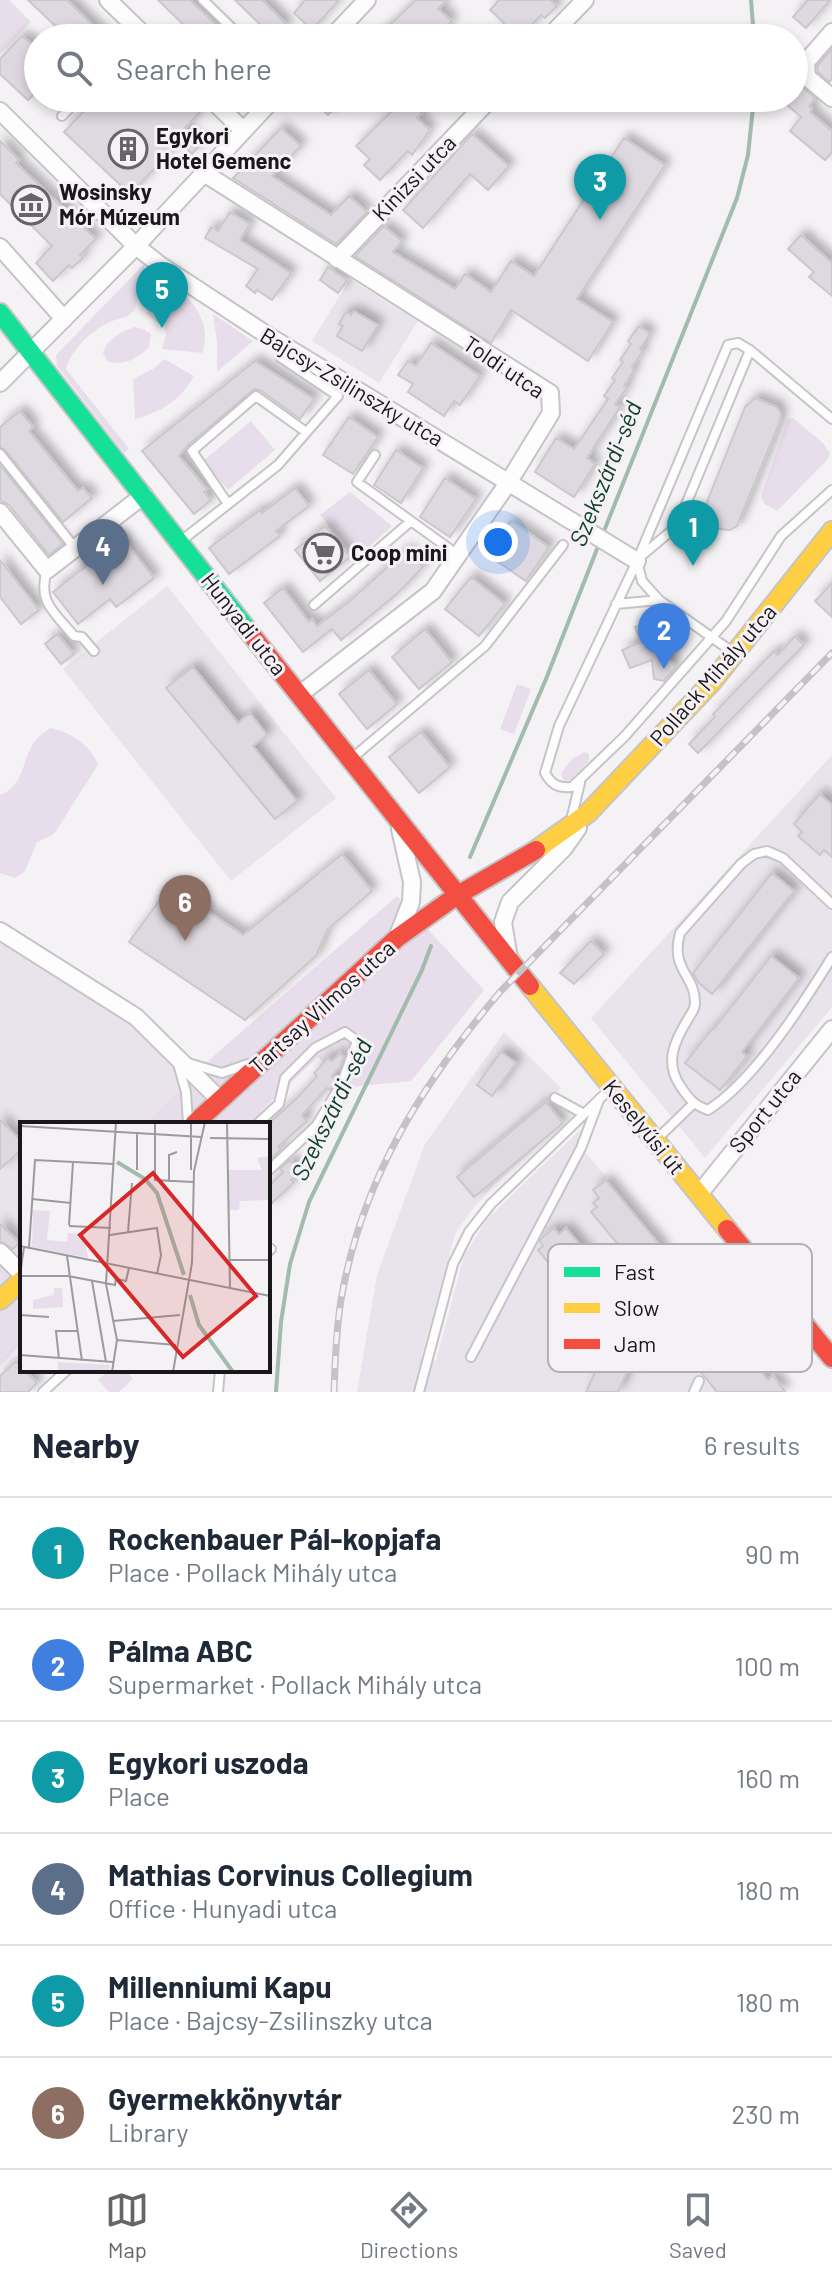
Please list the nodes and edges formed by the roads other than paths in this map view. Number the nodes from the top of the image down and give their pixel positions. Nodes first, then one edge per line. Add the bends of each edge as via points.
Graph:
1 (108, 0) edge
2 (203, 0) edge
3 (367, 0) edge
4 (585, 0) edge
5 (130, 24) edge
6 (228, 24) edge
7 (344, 24) edge
8 (562, 24) edge
9 (832, 32) edge
10 (808, 60) edge
11 (808, 78) edge
12 (832, 98) edge
13 (0, 111) edge
14 (66, 112) edge
15 (224, 112) edge
16 (260, 112) edge
17 (478, 112) edge
18 (62, 116) dead end
19 (243, 130) junction
20 (204, 173) junction
21 (136, 246) junction
22 (0, 247) edge
23 (337, 259) junction
24 (0, 313) edge
25 (64, 319) junction
26 (750, 350) junction
27 (32, 351) junction
28 (280, 357) dead end
29 (0, 383) edge
30 (832, 419) edge
31 (306, 432) junction
32 (0, 454) edge
33 (375, 455) dead end
34 (508, 483) junction
35 (832, 490) edge
36 (144, 495) junction
37 (228, 504) junction
38 (0, 512) edge
39 (411, 521) junction
40 (832, 531) edge
41 (180, 541) junction
42 (563, 545) dead end
43 (75, 548) junction
44 (458, 555) junction
45 (637, 561) junction
46 (47, 570) junction
47 (659, 600) junction
48 (616, 604) junction
49 (314, 605) dead end
50 (712, 637) junction
51 (94, 651) dead end
52 (735, 654) junction
53 (299, 695) junction
54 (349, 760) junction
55 (580, 782) junction
56 (588, 813) junction
57 (397, 820) junction
58 (569, 829) junction
59 (456, 896) junction
60 (832, 904) edge
61 (0, 931) edge
62 (397, 938) junction
63 (832, 957) edge
64 (509, 961) junction
65 (832, 1029) edge
66 (177, 1059) junction
67 (264, 1059) junction
68 (606, 1093) junction
69 (555, 1098) dead end
70 (220, 1100) junction
71 (693, 1104) junction
72 (584, 1114) junction
73 (191, 1122) edge
74 (193, 1122) edge
75 (259, 1122) edge
76 (655, 1141) junction
77 (270, 1169) edge
78 (699, 1194) junction
79 (739, 1244) edge
80 (0, 1252) edge
81 (20, 1272) edge
82 (20, 1282) edge
83 (0, 1300) edge
84 (812, 1333) edge
85 (471, 1357) dead end
86 (832, 1358) edge
87 (65, 1372) edge
88 (220, 1372) edge
89 (699, 1381) dead end
90 (43, 1392) edge
91 (218, 1392) edge
92 (419, 1392) edge
93 (694, 1392) edge

1 - 5 street
2 - 6 lane
3 - 7 street
4 - 8 street
9 - 10 street
11 - 12 street
13 - 21 street, Bajcsy-Zsilinszky utca
14 - 18 lane
15 - 19 street
16 - 19 street
17 - 23 street, Kinizsi utca
19 - 20 street
20 - 21 street
20 - 23 street, Toldi utca
21 - 25 street
21 - 34 street, Bajcsy-Zsilinszky utca via 267,335
22 - 25 street
23 - 34 street, Toldi utca via 550,393 551,413
24 - 27 street, Hunyadi utca
25 - 27 street
26 - 30 lane
26 - 45 lane via 677,526
26 - 45 lane via 732,343 723,354
27 - 29 street
27 - 36 street, Hunyadi utca
28 - 31 lane via 338,396
31 - 37 lane via 278,465
31 - 37 lane via 256,396 192,451
32 - 43 lane
33 - 39 lane via 357,482
34 - 44 street, Toldi utca
34 - 45 street, Bajcsy-Zsilinszky utca
35 - 50 lane via 781,536
36 - 41 street, Hunyadi utca
36 - 43 street
37 - 41 lane
38 - 46 street
39 - 44 lane
39 - 49 lane
40 - 52 street, Pollack Mihály utca
41 - 53 street, Hunyadi utca
42 - 54 lane via 485,646
43 - 46 street
44 - 53 street, Toldi utca via 433,591
45 - 47 lane via 642,581
45 - 48 lane
46 - 51 lane via 41,588 47,604
47 - 48 lane
47 - 50 lane
48 - 55 lane via 559,726 545,773 559,788
50 - 52 lane
50 - 55 lane
52 - 56 street, Pollack Mihály utca
53 - 54 street, Hunyadi utca
54 - 57 street, Hunyadi utca
55 - 58 lane
56 - 58 street, Pollack Mihály utca
56 - 64 street, Pollack Mihály utca via 564,848 510,902 503,922
57 - 59 street, Hunyadi utca
57 - 62 street via 412,882 411,902
58 - 59 street, Pollack Mihály utca
59 - 62 street, Tartsay Vilmos utca
59 - 64 street, Keselyűsi út
60 - 71 lane via 783,858 767,851 741,864 680,933 678,962 695,997 695,1009 673,1047 670,1064
61 - 66 street via 136,1017
62 - 67 street, Tartsay Vilmos utca
63 - 71 lane via 784,1029 725,1099 708,1110
64 - 68 street, Keselyűsi út
65 - 78 street, Sport utca
66 - 67 lane via 222,1073
66 - 70 street
66 - 73 lane
67 - 70 street, Tartsay Vilmos utca
68 - 72 lane
68 - 76 street, Keselyűsi út
68 - 85 lane
69 - 72 lane
70 - 74 street, Tartsay Vilmos utca
71 - 76 lane
72 - 92 lane via 491,1204 459,1248
75 - 77 lane via 279,1104 285,1078 315,1048 345,1032 357,1041 342,1083 316,1126
76 - 78 street, Keselyűsi út
78 - 79 street, Keselyűsi út
80 - 81 street
82 - 83 street
84 - 86 street, Keselyűsi út
87 - 90 lane
88 - 91 lane
89 - 93 lane

